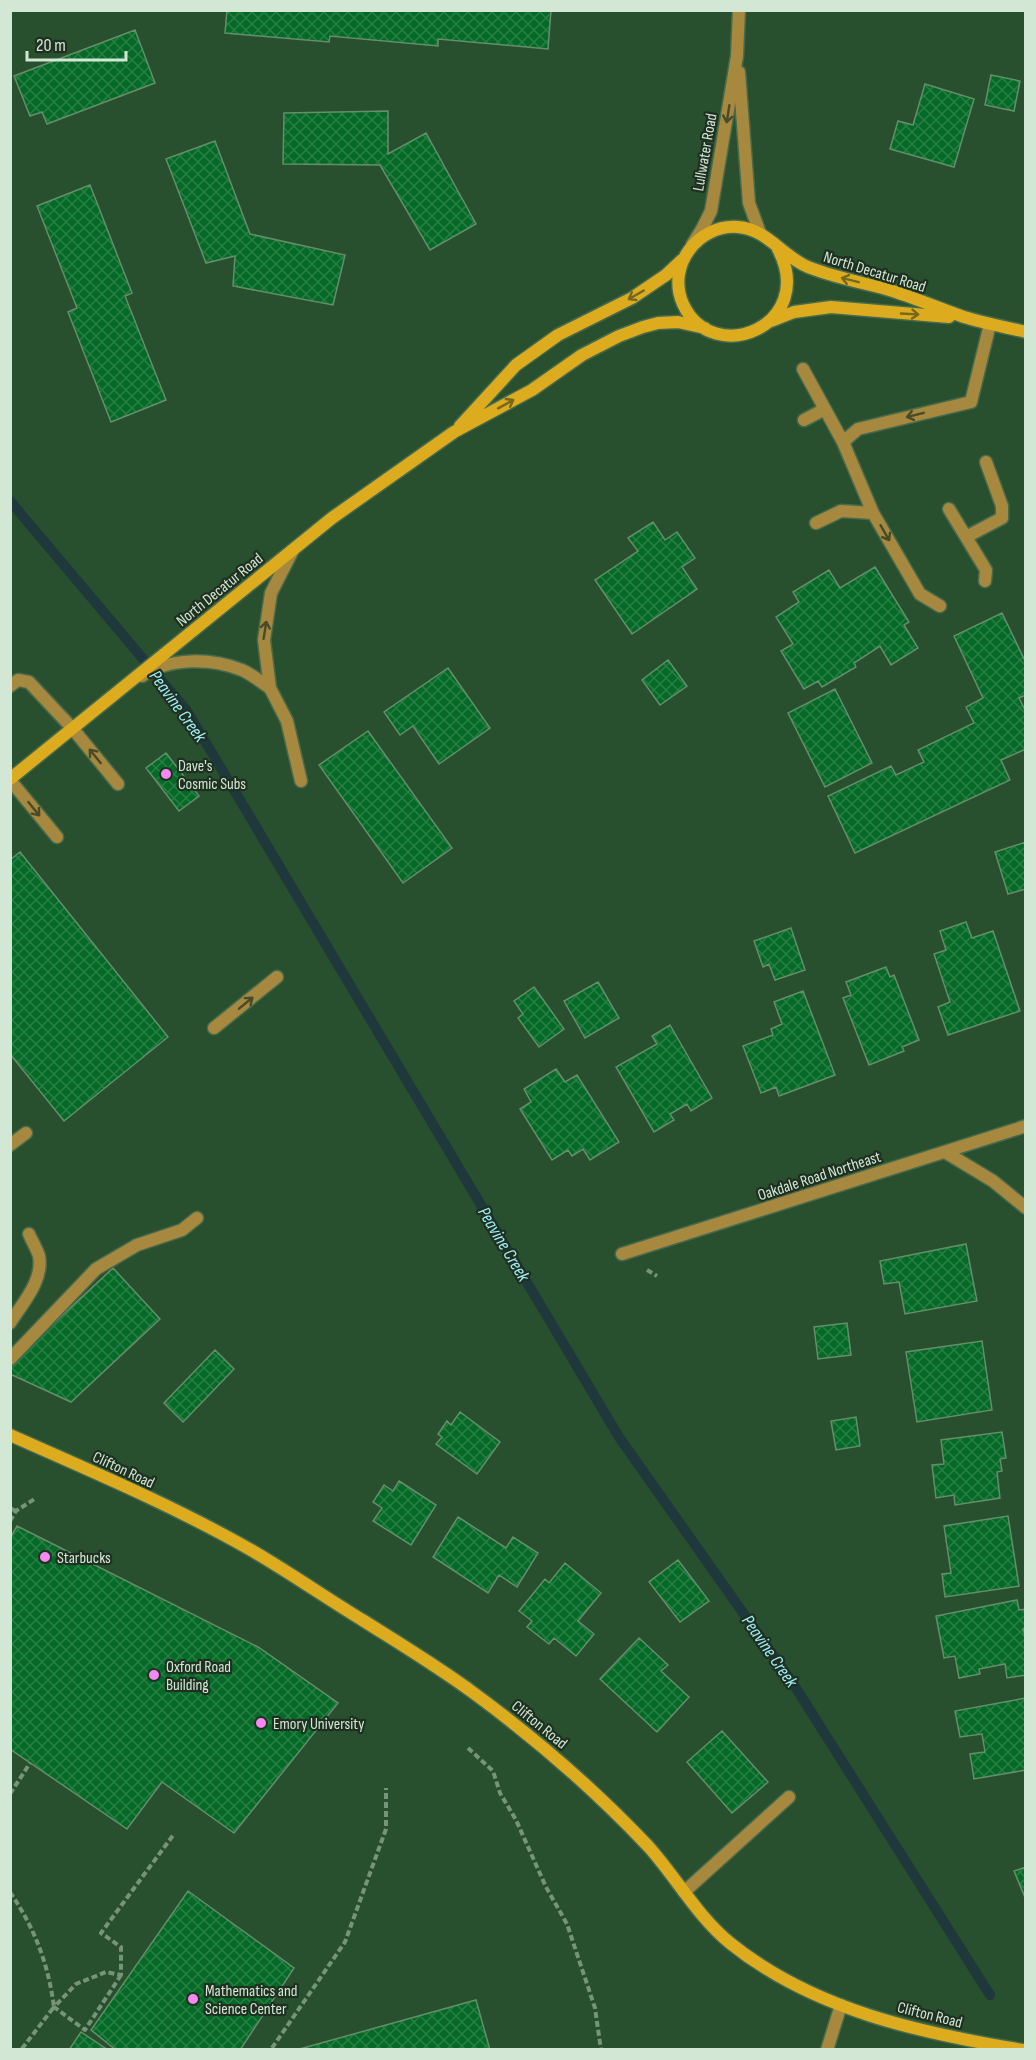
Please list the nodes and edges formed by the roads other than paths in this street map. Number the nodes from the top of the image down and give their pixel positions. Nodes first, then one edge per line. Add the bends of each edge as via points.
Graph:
1 (739, 10) edge
2 (737, 56) junction
3 (760, 233) junction
4 (690, 248) junction
5 (778, 249) junction
6 (683, 260) junction
7 (966, 318) junction
8 (770, 321) junction
9 (990, 324) junction
10 (705, 328) junction
11 (1026, 332) edge
12 (803, 369) dead end
13 (825, 409) junction
14 (804, 420) dead end
15 (454, 432) junction
16 (843, 442) junction
17 (986, 462) dead end
18 (948, 509) dead end
19 (873, 513) junction
20 (816, 522) dead end
21 (966, 537) junction
22 (292, 550) junction
23 (985, 580) dead end
24 (940, 606) dead end
25 (10, 686) edge
26 (270, 688) junction
27 (122, 689) junction
28 (73, 729) junction
29 (10, 780) edge
30 (301, 781) dead end
31 (118, 784) dead end
32 (57, 837) dead end
33 (277, 977) dead end
34 (214, 1028) dead end
35 (1026, 1126) edge
36 (26, 1133) dead end
37 (10, 1145) edge
38 (945, 1152) junction
39 (1026, 1208) edge
40 (197, 1218) dead end
41 (29, 1234) dead end
42 (622, 1254) dead end
43 (10, 1323) edge
44 (10, 1359) edge
45 (10, 1435) edge
46 (789, 1797) dead end
47 (684, 1892) junction
48 (841, 2006) junction
49 (827, 2049) edge
50 (1023, 2049) edge

1 - 2 street, Lullwater Road
2 - 3 street, Lullwater Road via 749,202
2 -> 4 street, Lullwater Road via 711,211
3 - 4 main road, North Decatur Road via 739,227 717,229
3 - 5 main road, North Decatur Road
4 - 6 main road, North Decatur Road
7 -> 5 main road, North Decatur Road via 888,290 815,270
5 - 8 main road via 788,287 782,305
6 - 10 main road, North Decatur Road via 678,282 683,304
6 -> 15 main road, North Decatur Road via 632,298 558,334 516,365
8 -> 7 main road, North Decatur Road via 794,312 831,307
7 - 9 main road, North Decatur Road
8 - 10 main road, North Decatur Road via 739,335
9 - 11 main road, North Decatur Road
9 -> 16 street via 971,402 858,429
15 -> 10 main road, North Decatur Road via 619,336 658,323 678,322
12 - 13 street
13 - 14 street
13 - 16 street
15 - 22 main road, North Decatur Road
16 - 19 street
17 - 21 street via 1002,506 1002,518
18 - 21 street
19 - 20 street via 841,511
19 -> 24 street via 920,594
21 - 23 street via 986,570
26 -> 22 street via 264,640 271,593
22 - 27 main road, North Decatur Road
25 - 28 street via 18,680 29,682
26 - 27 street via 243,671 212,662 180,662 149,671
26 - 30 street via 286,720
27 - 28 main road, North Decatur Road
28 - 29 main road, North Decatur Road
31 -> 28 street
29 -> 32 street
34 -> 33 street
35 - 38 street, Oakdale Road Northeast
36 - 37 street
38 - 39 street via 993,1180
38 - 42 street, Oakdale Road Northeast
40 - 44 street via 182,1230 137,1245 96,1269
41 - 43 street via 39,1256 38,1277
45 - 47 main road, Clifton Road via 250,1550 426,1659 549,1751 592,1789 651,1850
46 - 47 street
47 - 48 main road, Clifton Road via 727,1941 749,1957
48 - 49 street
48 - 50 main road, Clifton Road via 907,2027

